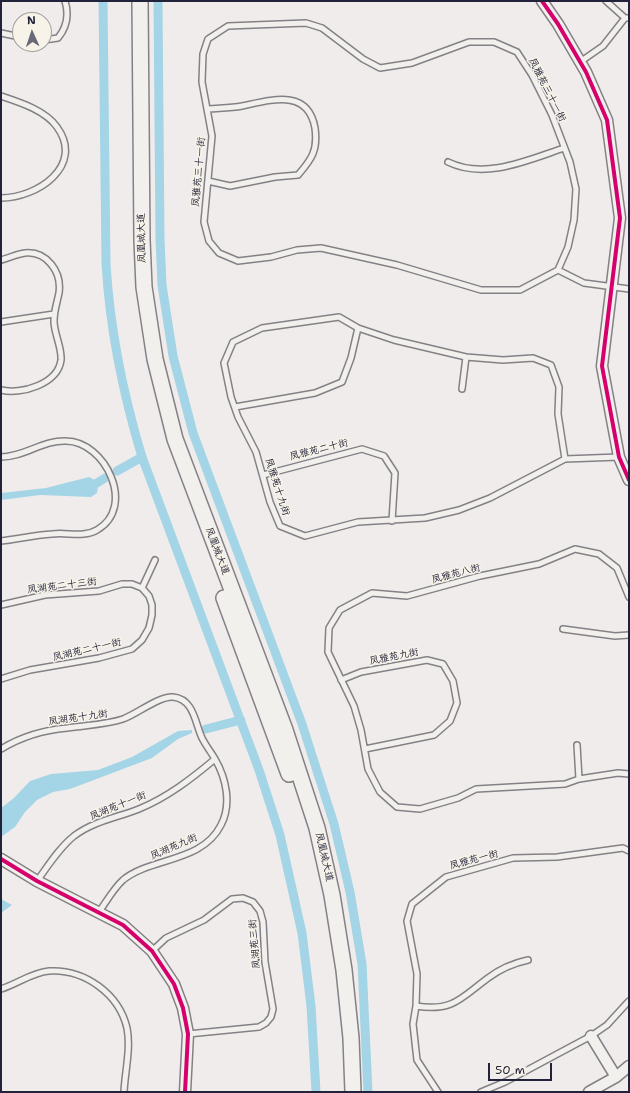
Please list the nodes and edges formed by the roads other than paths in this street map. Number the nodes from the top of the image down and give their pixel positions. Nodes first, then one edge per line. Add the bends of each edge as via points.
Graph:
1 (65, 1) edge
2 (130, 1) edge
3 (140, 1) edge
4 (542, 1) edge
5 (606, 1) edge
6 (627, 18) edge
7 (1, 33) edge
8 (12, 35) edge
9 (52, 39) edge
10 (580, 62) junction
11 (1, 96) edge
12 (208, 109) junction
13 (564, 148) junction
14 (448, 162) dead end
15 (208, 181) junction
16 (1, 198) edge
17 (1, 260) edge
18 (558, 270) junction
19 (612, 287) junction
20 (629, 289) edge
21 (54, 314) junction
22 (1, 322) edge
23 (358, 328) junction
24 (466, 357) junction
25 (462, 389) dead end
26 (1, 390) edge
27 (235, 407) junction
28 (1, 457) edge
29 (619, 457) junction
30 (564, 459) junction
31 (263, 475) junction
32 (629, 480) edge
33 (392, 521) junction
34 (1, 541) edge
35 (155, 560) dead end
36 (142, 588) junction
37 (629, 597) edge
38 (1, 605) edge
39 (563, 629) dead end
40 (629, 636) edge
41 (1, 679) edge
42 (341, 680) junction
43 (577, 745) dead end
44 (365, 748) junction
45 (1, 749) edge
46 (215, 759) junction
47 (629, 774) edge
48 (579, 779) junction
49 (629, 851) edge
50 (1, 859) edge
51 (37, 881) junction
52 (99, 912) junction
53 (152, 951) junction
54 (528, 960) dead end
55 (1, 989) edge
56 (629, 1001) edge
57 (416, 1006) junction
58 (188, 1034) junction
59 (591, 1036) junction
60 (629, 1066) edge
61 (616, 1077) junction
62 (124, 1092) edge
63 (185, 1092) edge
64 (343, 1092) edge
65 (353, 1092) edge
66 (438, 1092) edge
67 (481, 1092) edge
68 (589, 1092) edge

1 - 9 lane via 67,9 64,31 58,38
2 - 64 main road, 凤凰城大道 via 132,232 135,296 144,351 168,449 285,761 308,834 329,929 338,1003
3 - 65 main road, 凤凰城大道 via 143,269 155,359 176,439 285,730 317,828 332,895 343,963 350,1023
4 - 10 street
5 - 6 lane
6 - 10 lane via 603,46
7 - 8 lane
10 - 19 street via 607,120 620,218
11 - 16 lane via 34,109 56,126 63,138 65,152 62,165 54,177 43,185 26,194
12 - 13 lane, 凤雅苑三十一街 via 202,82 203,54 208,39 228,26 306,23 322,28 380,68 412,63 469,42 494,42 517,52 552,115
12 - 15 lane, 凤雅苑三十一街 via 212,136
12 - 15 lane via 287,100 305,106 313,117 316,140 312,159 298,175 230,186
13 - 14 lane via 500,168 460,168
13 - 18 lane, 凤雅苑三十一街 via 576,189 574,220 568,247
15 - 18 lane, 凤雅苑三十一街 via 204,222 209,241 220,254 238,261 271,258 296,250 321,248 397,265 481,290 520,290
17 - 21 lane via 24,253 37,254 49,261 56,271 59,282
18 - 19 lane via 584,283
19 - 20 lane
19 - 29 street via 602,366
21 - 22 lane
21 - 26 lane via 61,360 57,372 47,381 34,387 19,391
23 - 24 lane, 凤雅苑十九街 via 394,340
23 - 27 lane via 342,382 315,392
23 - 27 lane, 凤雅苑十九街 via 340,317 262,328 233,342 224,363
24 - 25 lane
24 - 30 lane, 凤雅苑十九街 via 503,360 533,358 551,365 559,387 558,414
27 - 31 lane, 凤雅苑十九街 via 256,452
28 - 34 lane via 66,440 91,450 110,472 115,488 113,513 98,529 86,534 54,534
29 - 30 lane
29 - 32 street
30 - 33 lane, 凤雅苑十九街 via 490,498 459,510 425,518
31 - 33 lane, 凤雅苑十九街 via 280,526 305,536 358,522
31 - 33 lane, 凤雅苑二十街 via 362,449 384,456 395,473
35 - 36 lane
36 - 38 lane, 凤湖苑二十三街 via 122,584 99,591 45,595
36 - 41 lane, 凤湖苑二十一街 via 151,600 152,615 146,634 132,649 99,658 30,670
37 - 42 lane, 凤雅苑八街 via 617,568 599,554 575,549 539,564 480,576 407,596 372,593 340,610 329,628 328,652
39 - 40 lane
42 - 44 lane via 354,706
42 - 44 lane, 凤雅苑九街 via 361,672 427,660 443,664 453,681 457,703 450,721 434,735
43 - 48 lane
44 - 48 lane via 368,769 380,792 397,807 420,809 458,798 476,789 564,784
45 - 46 lane, 凤湖苑十九街 via 46,731 116,721 142,711 162,698 173,697 190,706 202,738
46 - 51 lane, 凤湖苑十一街 via 190,781 170,794 137,810 107,818 74,836 59,851
46 - 52 lane, 凤湖苑九街 via 225,783 227,798 226,812 213,838 201,847 123,880
47 - 48 lane via 618,773
49 - 57 lane, 凤雅苑一街 via 623,848 557,857 513,858 446,877 412,904 407,921 417,974
50 - 51 street
51 - 52 street
52 - 53 street via 123,924
53 - 58 street via 168,972 176,990 183,1008
53 - 58 lane, 凤湖苑三街 via 166,938 204,920 232,899 243,898 253,902 260,911 264,962 273,1009 271,1017 259,1027
54 - 57 lane via 497,972 467,997 451,1005 434,1008
55 - 62 lane via 49,971 66,972 98,985 111,997 121,1012 127,1028 129,1045
56 - 59 lane via 607,1024
57 - 66 lane, 凤雅苑一街 via 413,1024 417,1060
58 - 63 street
59 - 61 street
59 - 67 lane
60 - 61 street
61 - 68 street

